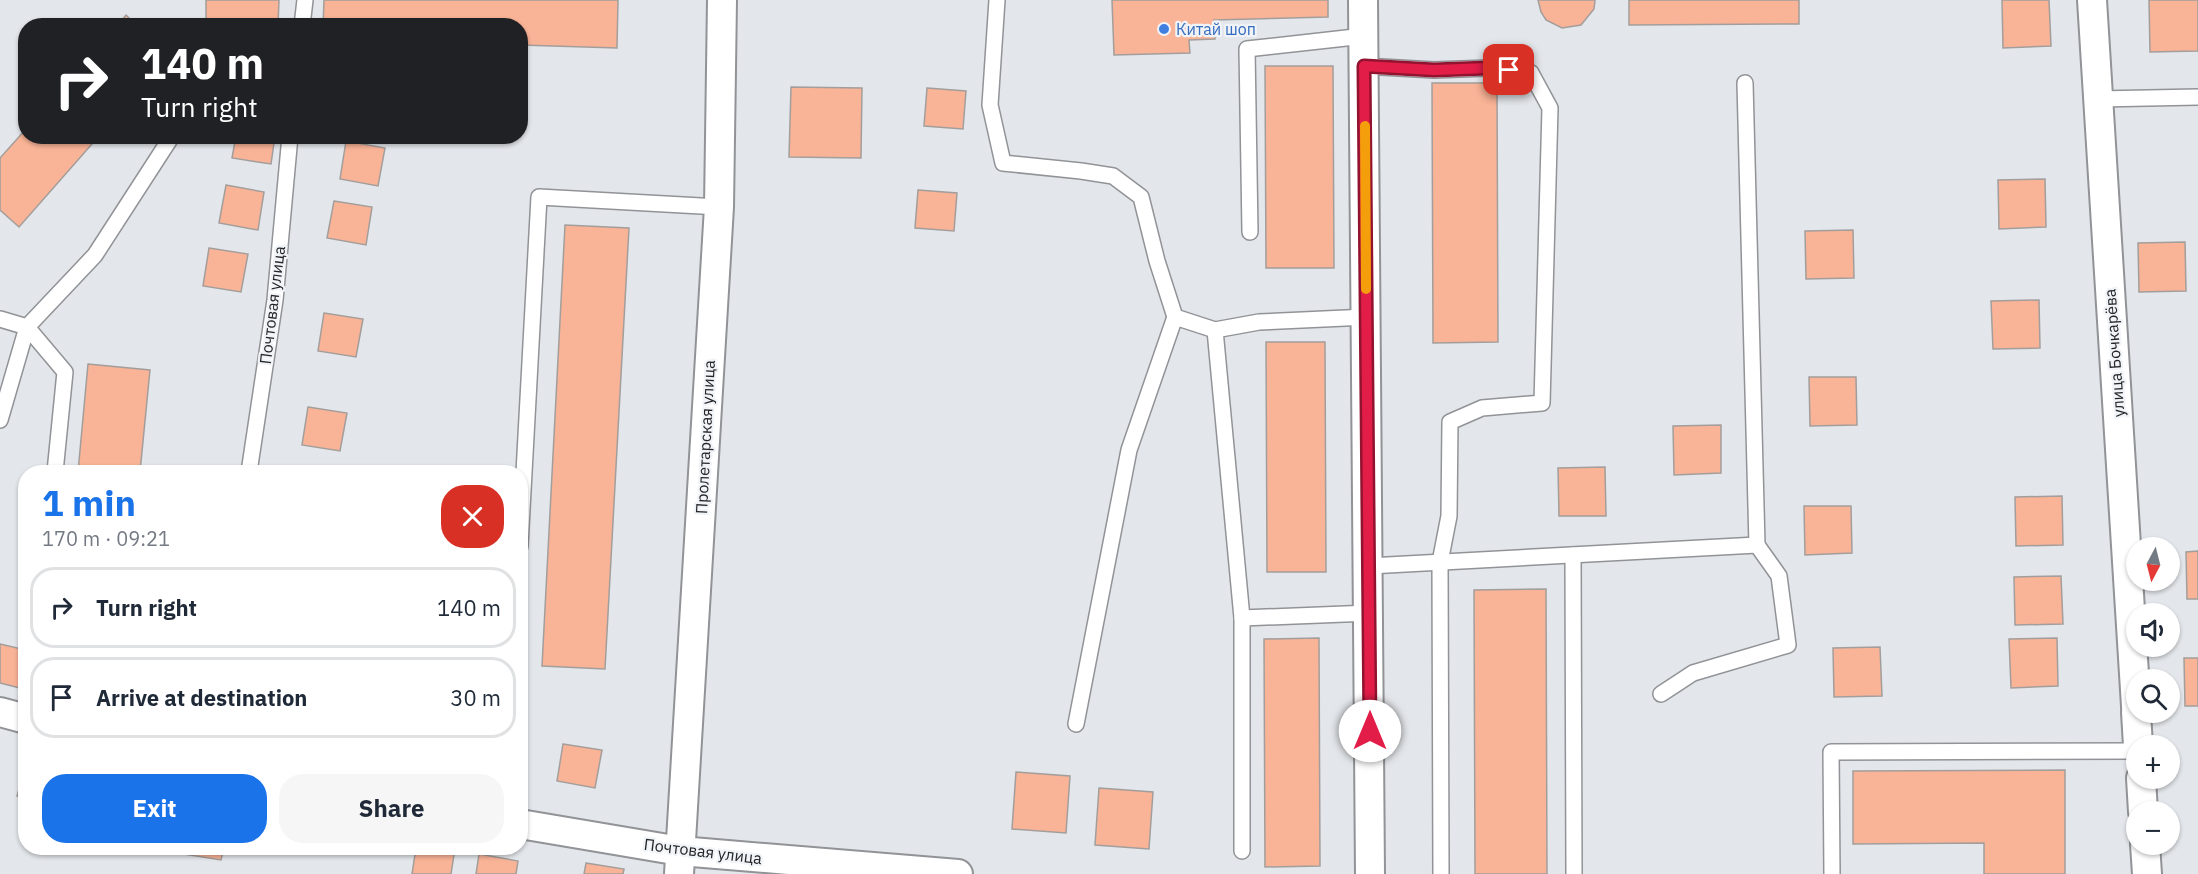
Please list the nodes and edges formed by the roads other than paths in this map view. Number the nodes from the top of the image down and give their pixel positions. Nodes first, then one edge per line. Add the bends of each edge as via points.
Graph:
1 (305, 0) edge
2 (722, 0) edge
3 (997, 0) edge
4 (1363, 0) edge
5 (2092, 0) edge
6 (303, 18) edge
7 (1364, 36) junction
8 (1364, 66) junction
9 (1745, 83) dead end
10 (2198, 97) edge
11 (2098, 99) junction
12 (167, 144) edge
13 (289, 144) edge
14 (718, 207) junction
15 (1250, 232) dead end
16 (1175, 317) junction
17 (1367, 317) junction
18 (0, 319) edge
19 (27, 327) junction
20 (1215, 330) junction
21 (0, 420) edge
22 (56, 465) edge
23 (250, 465) edge
24 (524, 465) edge
25 (1756, 545) junction
26 (1573, 555) junction
27 (1440, 562) junction
28 (1369, 566) junction
29 (1370, 613) junction
30 (1242, 618) junction
31 (2134, 669) edge
32 (1661, 694) dead end
33 (0, 712) edge
34 (18, 717) edge
35 (1076, 724) dead end
36 (2126, 751) edge
37 (528, 826) edge
38 (1242, 851) dead end
39 (2146, 855) edge
40 (679, 862) edge
41 (958, 874) edge
42 (1370, 874) edge
43 (1441, 874) edge
44 (1574, 874) edge
45 (1832, 874) edge
46 (2147, 874) edge

1 - 6 lane
2 - 14 street, Пролетарская улица
3 - 16 lane via 990,105 1003,163 1113,176 1141,197
4 - 7 street
5 - 11 street, улица Бочкарёва
7 - 8 street
7 - 15 lane via 1247,49
8 - 17 street
8 - 27 lane via 1488,68 1531,73 1550,108 1542,403 1482,408 1450,422 1449,516
9 - 25 lane
10 - 11 lane
11 - 31 street, улица Бочкарёва
12 - 19 lane via 95,255
13 - 23 lane, Почтовая улица via 275,300
14 - 24 lane via 539,197
14 - 40 street, Пролетарская улица
16 - 20 lane
16 - 35 lane via 1129,450
17 - 20 lane via 1259,322
17 - 28 street
18 - 19 lane
19 - 21 lane
19 - 22 lane via 65,372
20 - 30 lane
25 - 26 lane
25 - 32 lane via 1779,576 1788,645 1693,673
26 - 27 lane
26 - 44 lane
27 - 28 lane
27 - 43 lane
28 - 29 street
29 - 30 lane
29 - 42 street
30 - 38 lane
33 - 34 street
36 - 45 lane via 1831,752
37 - 40 street, Почтовая улица
39 - 46 street
40 - 41 street, Почтовая улица

